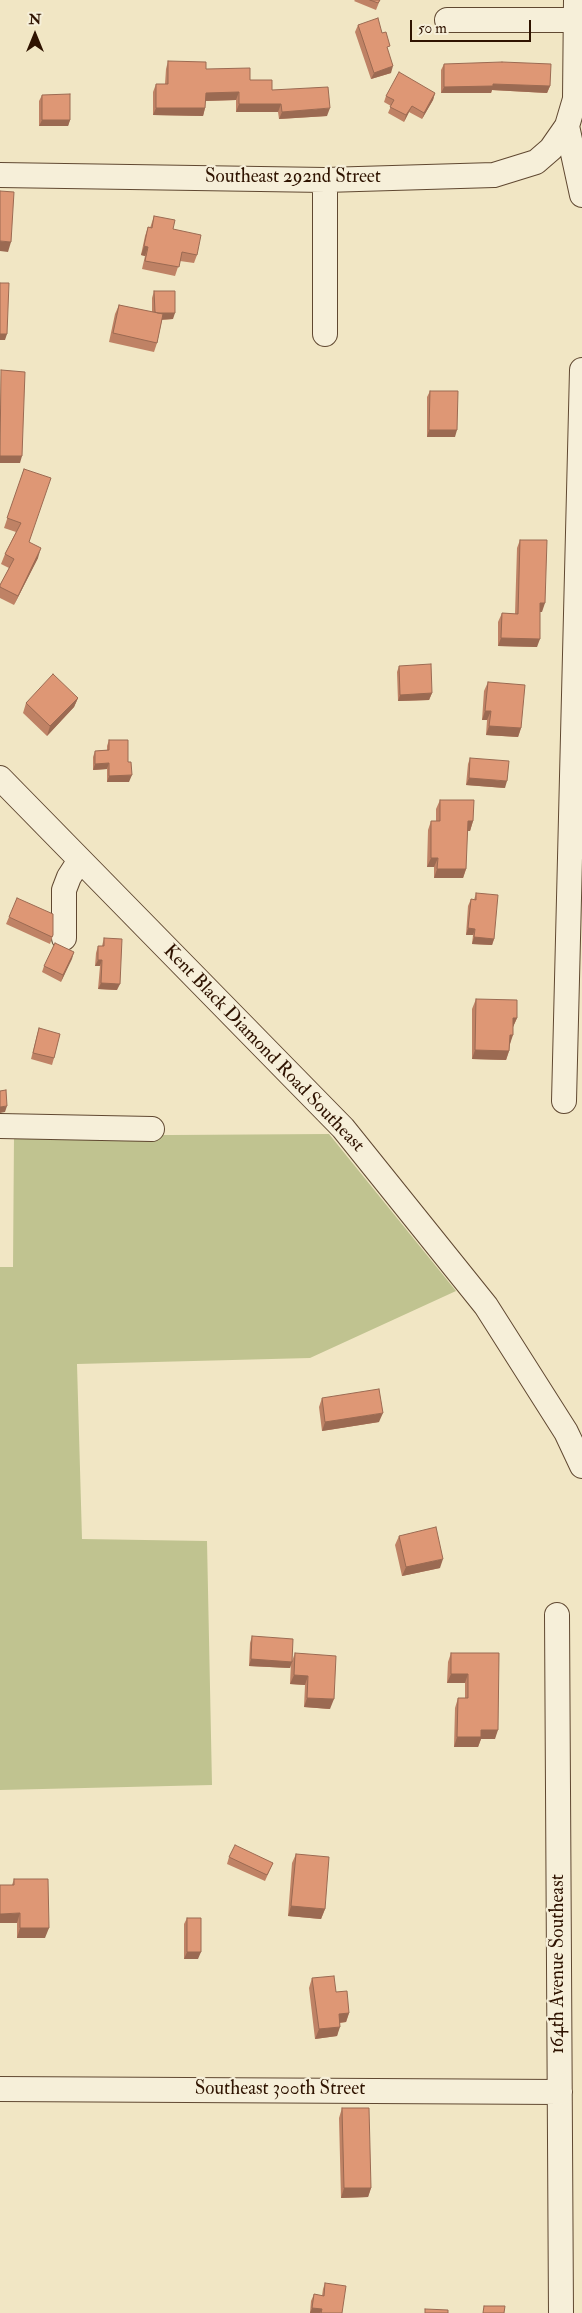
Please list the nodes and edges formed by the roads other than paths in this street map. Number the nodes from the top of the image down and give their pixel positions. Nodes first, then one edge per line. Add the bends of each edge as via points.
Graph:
1 (576, 10) edge
2 (447, 20) dead end
3 (566, 126) junction
4 (0, 175) edge
5 (325, 180) junction
6 (582, 195) edge
7 (325, 334) dead end
8 (582, 370) edge
9 (582, 394) edge
10 (579, 648) edge
11 (0, 778) edge
12 (80, 860) junction
13 (64, 938) dead end
14 (564, 1101) dead end
15 (0, 1126) edge
16 (152, 1129) dead end
17 (582, 1466) edge
18 (557, 1615) dead end
19 (0, 2088) edge
20 (560, 2092) junction
21 (561, 2313) edge

1 - 2 street
1 - 3 street via 575,99
3 - 5 street, Southeast 292nd Street via 551,149 536,162 494,175
3 - 6 street
4 - 5 street, Southeast 292nd Street
5 - 7 street
8 - 9 street
9 - 10 street
10 - 14 street
11 - 12 street, Kent Black Diamond Road Southeast
12 - 13 street via 64,890
12 - 17 street, Kent Black Diamond Road Southeast via 342,1128 486,1306 566,1432
15 - 16 street
18 - 20 street, 164th Avenue Southeast
19 - 20 street, Southeast 300th Street
20 - 21 street, 164th Avenue Southeast

